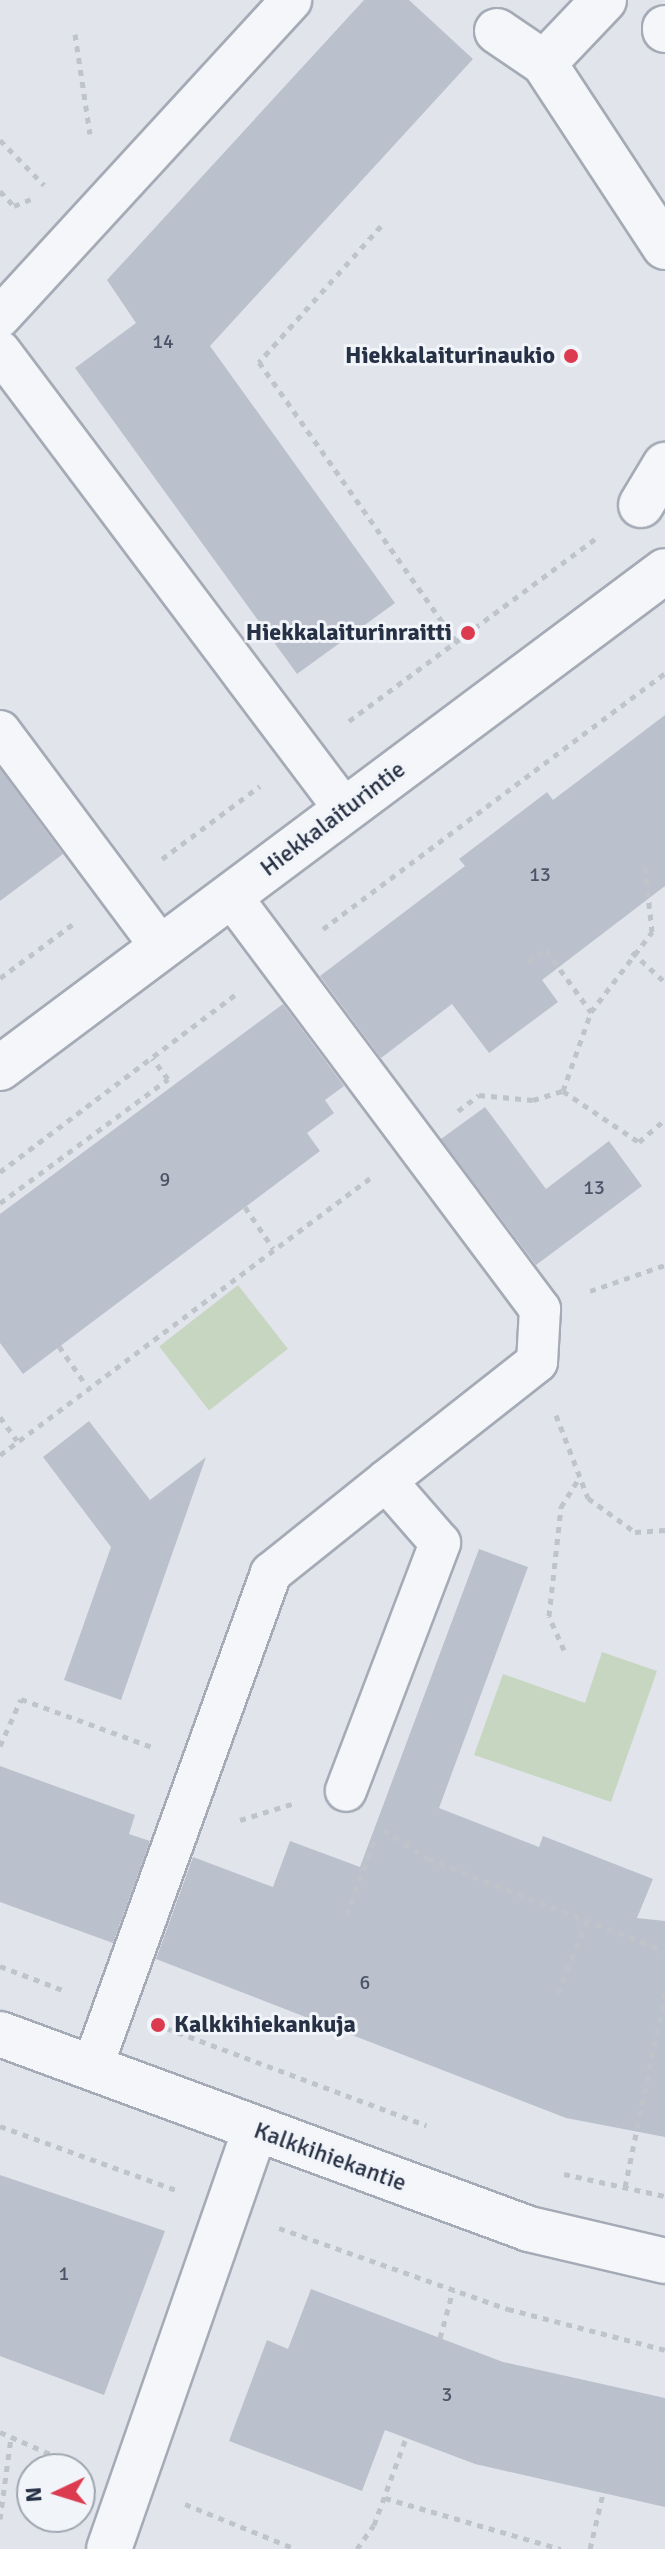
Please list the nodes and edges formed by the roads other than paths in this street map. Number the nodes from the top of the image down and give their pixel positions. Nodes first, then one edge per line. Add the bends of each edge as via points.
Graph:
1 (291, 0) edge
2 (595, 10) edge
3 (497, 31) dead end
4 (544, 63) junction
5 (665, 247) edge
6 (0, 317) edge
7 (0, 351) edge
8 (665, 465) edge
9 (641, 505) dead end
10 (665, 571) edge
11 (0, 731) edge
12 (345, 810) junction
13 (231, 896) junction
14 (161, 947) junction
15 (0, 1068) edge
16 (386, 1481) junction
17 (346, 1791) dead end
18 (0, 2034) edge
19 (92, 2068) junction
20 (255, 2129) junction
21 (665, 2261) edge
22 (109, 2549) edge

1 - 6 lane
2 - 4 street
3 - 4 street
4 - 5 street
7 - 12 lane
8 - 9 street
10 - 12 street, Hiekkalaiturintie
11 - 14 lane
12 - 13 street, Hiekkalaiturintie
13 - 14 street, Hiekkalaiturintie
13 - 16 lane via 540,1309 537,1362
14 - 15 street, Hiekkalaiturintie
16 - 17 lane via 440,1543
16 - 19 lane via 271,1573 180,1837
18 - 19 street, Kalkkihiekantie
19 - 20 street, Kalkkihiekantie
20 - 21 street, Kalkkihiekantie via 529,2229
20 - 22 street

